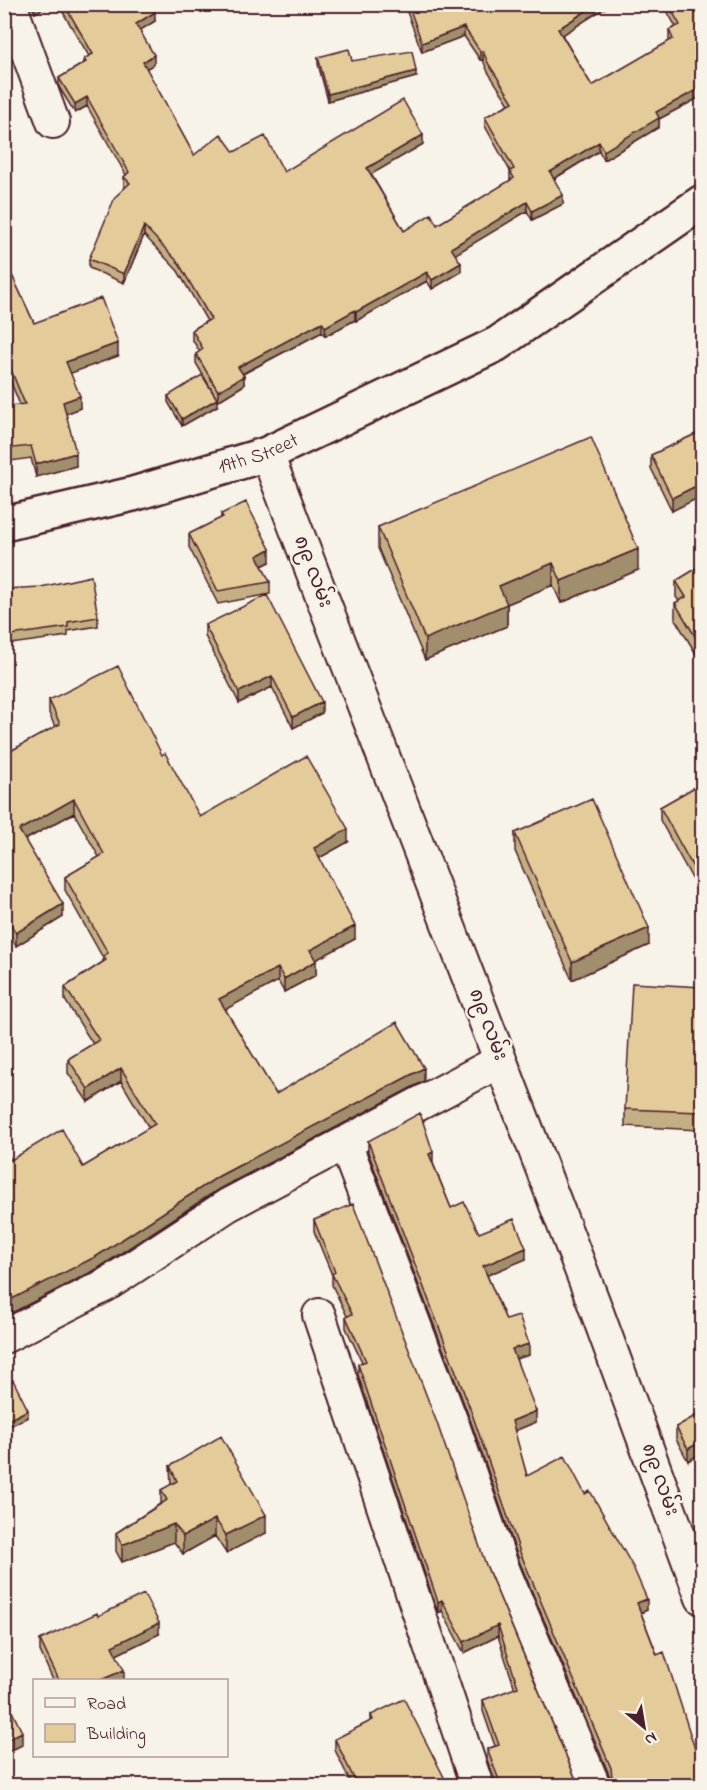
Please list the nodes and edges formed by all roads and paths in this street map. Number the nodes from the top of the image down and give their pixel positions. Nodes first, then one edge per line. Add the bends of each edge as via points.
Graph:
1 (10, 4) edge
2 (53, 123) dead end
3 (702, 202) edge
4 (267, 454) junction
5 (4, 524) edge
6 (500, 1061) junction
7 (345, 1143) junction
8 (319, 1315) dead end
9 (4, 1337) edge
10 (702, 1598) edge
11 (477, 1785) edge
12 (594, 1785) edge

1 - 2 street
3 - 4 street, 19th Street via 497,344
4 - 5 street, 19th Street via 133,494
4 - 6 street, ၈၉ လမ်း
6 - 7 street
6 - 10 street, ၈၉ လမ်း
7 - 9 street via 228,1205 106,1285
7 - 12 street via 454,1428 502,1569
8 - 11 street

